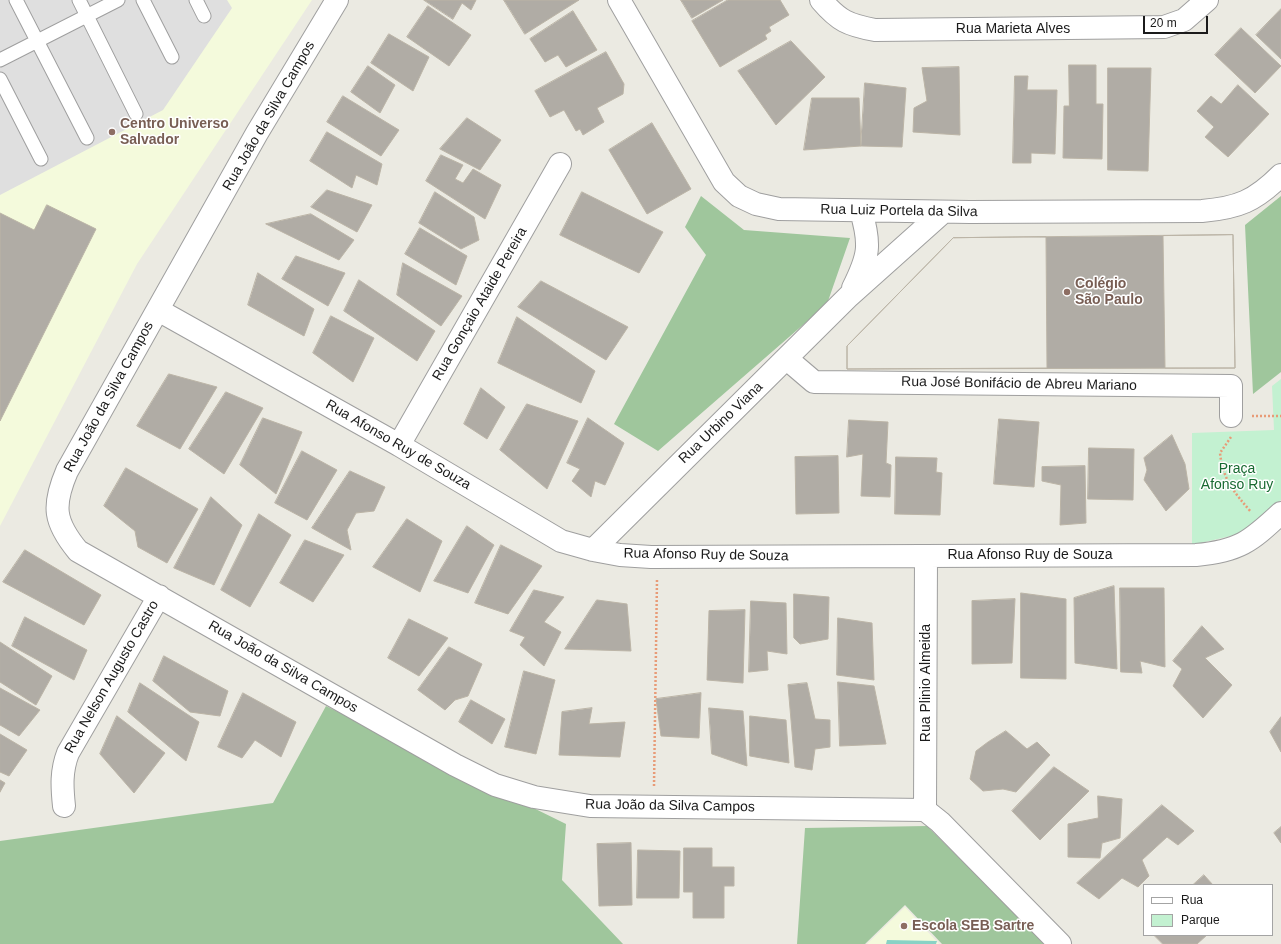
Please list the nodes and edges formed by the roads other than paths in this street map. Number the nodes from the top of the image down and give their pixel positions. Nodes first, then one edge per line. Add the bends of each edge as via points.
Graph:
1 (16, 0) edge
2 (79, 0) edge
3 (118, 0) edge
4 (143, 0) edge
5 (196, 0) edge
6 (337, 0) edge
7 (619, 0) edge
8 (821, 0) edge
9 (1207, 0) edge
10 (87, 16) junction
11 (204, 16) dead end
12 (37, 41) junction
13 (172, 57) dead end
14 (0, 60) edge
15 (0, 79) edge
16 (136, 114) dead end
17 (87, 138) dead end
18 (41, 160) dead end
19 (560, 164) dead end
20 (1281, 175) edge
21 (861, 211) junction
22 (943, 212) junction
23 (849, 296) junction
24 (158, 310) junction
25 (787, 359) junction
26 (1231, 416) dead end
27 (399, 445) junction
28 (1281, 513) edge
29 (593, 550) junction
30 (926, 556) junction
31 (159, 596) junction
32 (64, 806) dead end
33 (925, 810) junction
34 (1060, 944) edge

1 - 12 lane
2 - 10 lane
3 - 10 lane
4 - 13 lane
5 - 11 lane
6 - 24 street, Rua João da Silva Campos via 257,133
7 - 21 street, Rua Luiz Portela da Silva via 724,182 739,196 756,204 779,209
8 - 9 street, Rua Marieta Alves via 832,12 852,26 875,30 1142,29 1164,27 1184,20
10 - 12 lane
10 - 16 lane
12 - 14 lane
12 - 17 lane
15 - 18 lane
19 - 27 street, Rua Gonçaio Ataide Pereira
20 - 22 street, Rua Luiz Portela da Silva via 1251,200 1228,209
21 - 22 street, Rua Luiz Portela da Silva
21 - 23 street, Rua Urbino Viana via 867,233 868,250
22 - 23 street, Rua Urbino Viana
23 - 25 street, Rua Urbino Viana
24 - 27 street, Rua Afonso Ruy de Souza
24 - 31 street, Rua João da Silva Campos via 67,471 58,493 58,514 65,534 78,551
25 - 26 street, Rua José Bonifácio de Abreu Mariano via 814,382 1231,386
25 - 29 street, Rua Urbino Viana
27 - 29 street, Rua Afonso Ruy de Souza via 561,541
28 - 30 street, Rua Afonso Ruy de Souza via 1245,544 1221,552
29 - 30 street, Rua Afonso Ruy de Souza via 620,555 658,556
30 - 33 street, Rua Plinio Almeida
31 - 32 street, Rua Nelson Augusto Castro via 68,753 63,766
31 - 33 street, Rua João da Silva Campos via 455,765 495,785 534,797 590,806
33 - 34 street via 940,822

